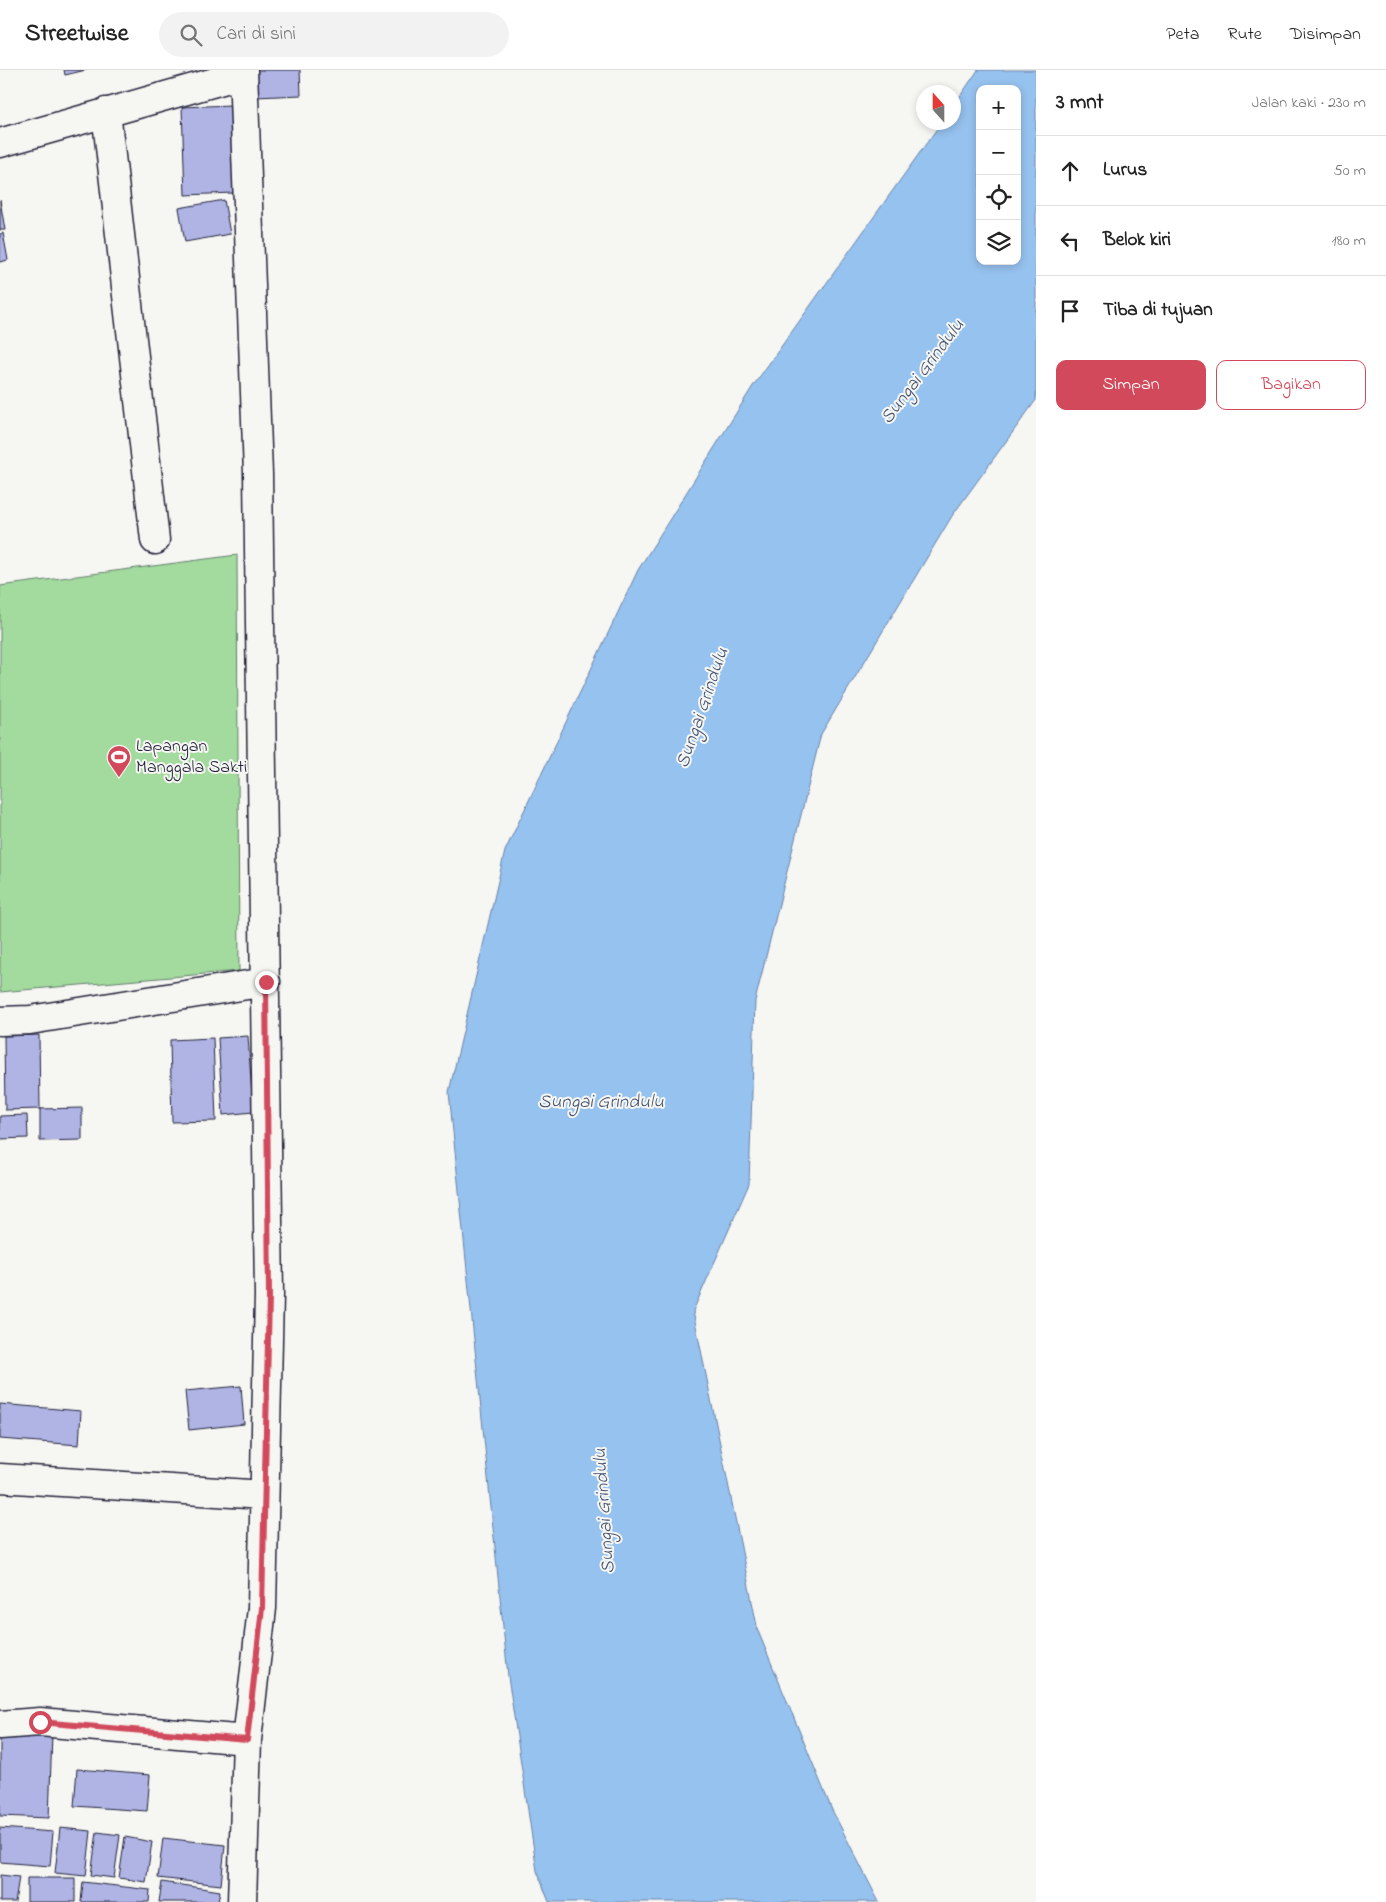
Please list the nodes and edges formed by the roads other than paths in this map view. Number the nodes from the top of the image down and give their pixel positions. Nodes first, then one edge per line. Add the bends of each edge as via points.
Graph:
1 (243, 72) edge
2 (106, 112) junction
3 (0, 142) edge
4 (155, 540) dead end
5 (266, 982) junction
6 (0, 1021) edge
7 (0, 1478) edge
8 (264, 1495) junction
9 (0, 1725) edge
10 (247, 1740) junction
11 (242, 1902) edge

1 - 2 street
1 - 5 street via 258,474
2 - 3 street
2 - 4 street
5 - 6 street via 30,1020
5 - 8 street via 269,1296
7 - 8 street
8 - 10 street via 262,1608
9 - 10 street via 40,1722
10 - 11 street

